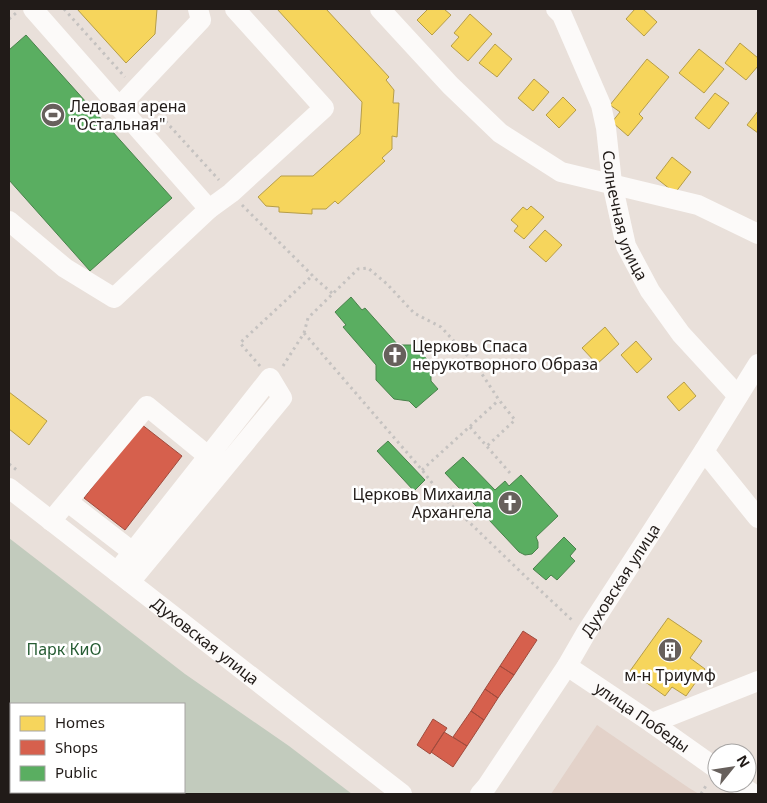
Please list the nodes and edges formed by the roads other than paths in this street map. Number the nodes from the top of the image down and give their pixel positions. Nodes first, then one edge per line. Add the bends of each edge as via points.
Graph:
1 (198, 9) edge
2 (235, 9) edge
3 (380, 9) edge
4 (556, 9) edge
5 (41, 12) edge
6 (120, 107) junction
7 (612, 183) junction
8 (209, 209) junction
9 (9, 221) edge
10 (758, 234) edge
11 (756, 371) edge
12 (738, 396) junction
13 (704, 451) junction
14 (208, 456) junction
15 (9, 488) edge
16 (68, 502) junction
17 (758, 518) edge
18 (51, 521) junction
19 (139, 558) junction
20 (123, 577) junction
21 (566, 666) junction
22 (758, 681) edge
23 (652, 723) junction
24 (707, 762) edge
25 (402, 794) edge
26 (480, 794) edge

1 - 6 street via 201,20
2 - 8 street via 324,108
3 - 7 street via 450,85 500,133 561,172
4 - 7 street, Солнечная улица via 562,15 601,105
5 - 6 street
6 - 8 street
7 - 10 street via 698,205
7 - 12 street, Солнечная улица via 626,246 650,291 681,334
8 - 9 street via 114,298 65,268
11 - 12 street, Духовская улица
12 - 13 street, Духовская улица
13 - 17 street
13 - 21 street, Духовская улица
14 - 16 street via 146,406
14 - 19 street
14 - 19 street via 270,378 282,398
15 - 18 street, Духовская улица
16 - 18 street
16 - 19 street
18 - 20 street, Духовская улица
19 - 20 street
20 - 25 street, Духовская улица
21 - 23 street, улица Победы
21 - 26 street, Духовская улица
22 - 23 street
23 - 24 street, улица Победы

